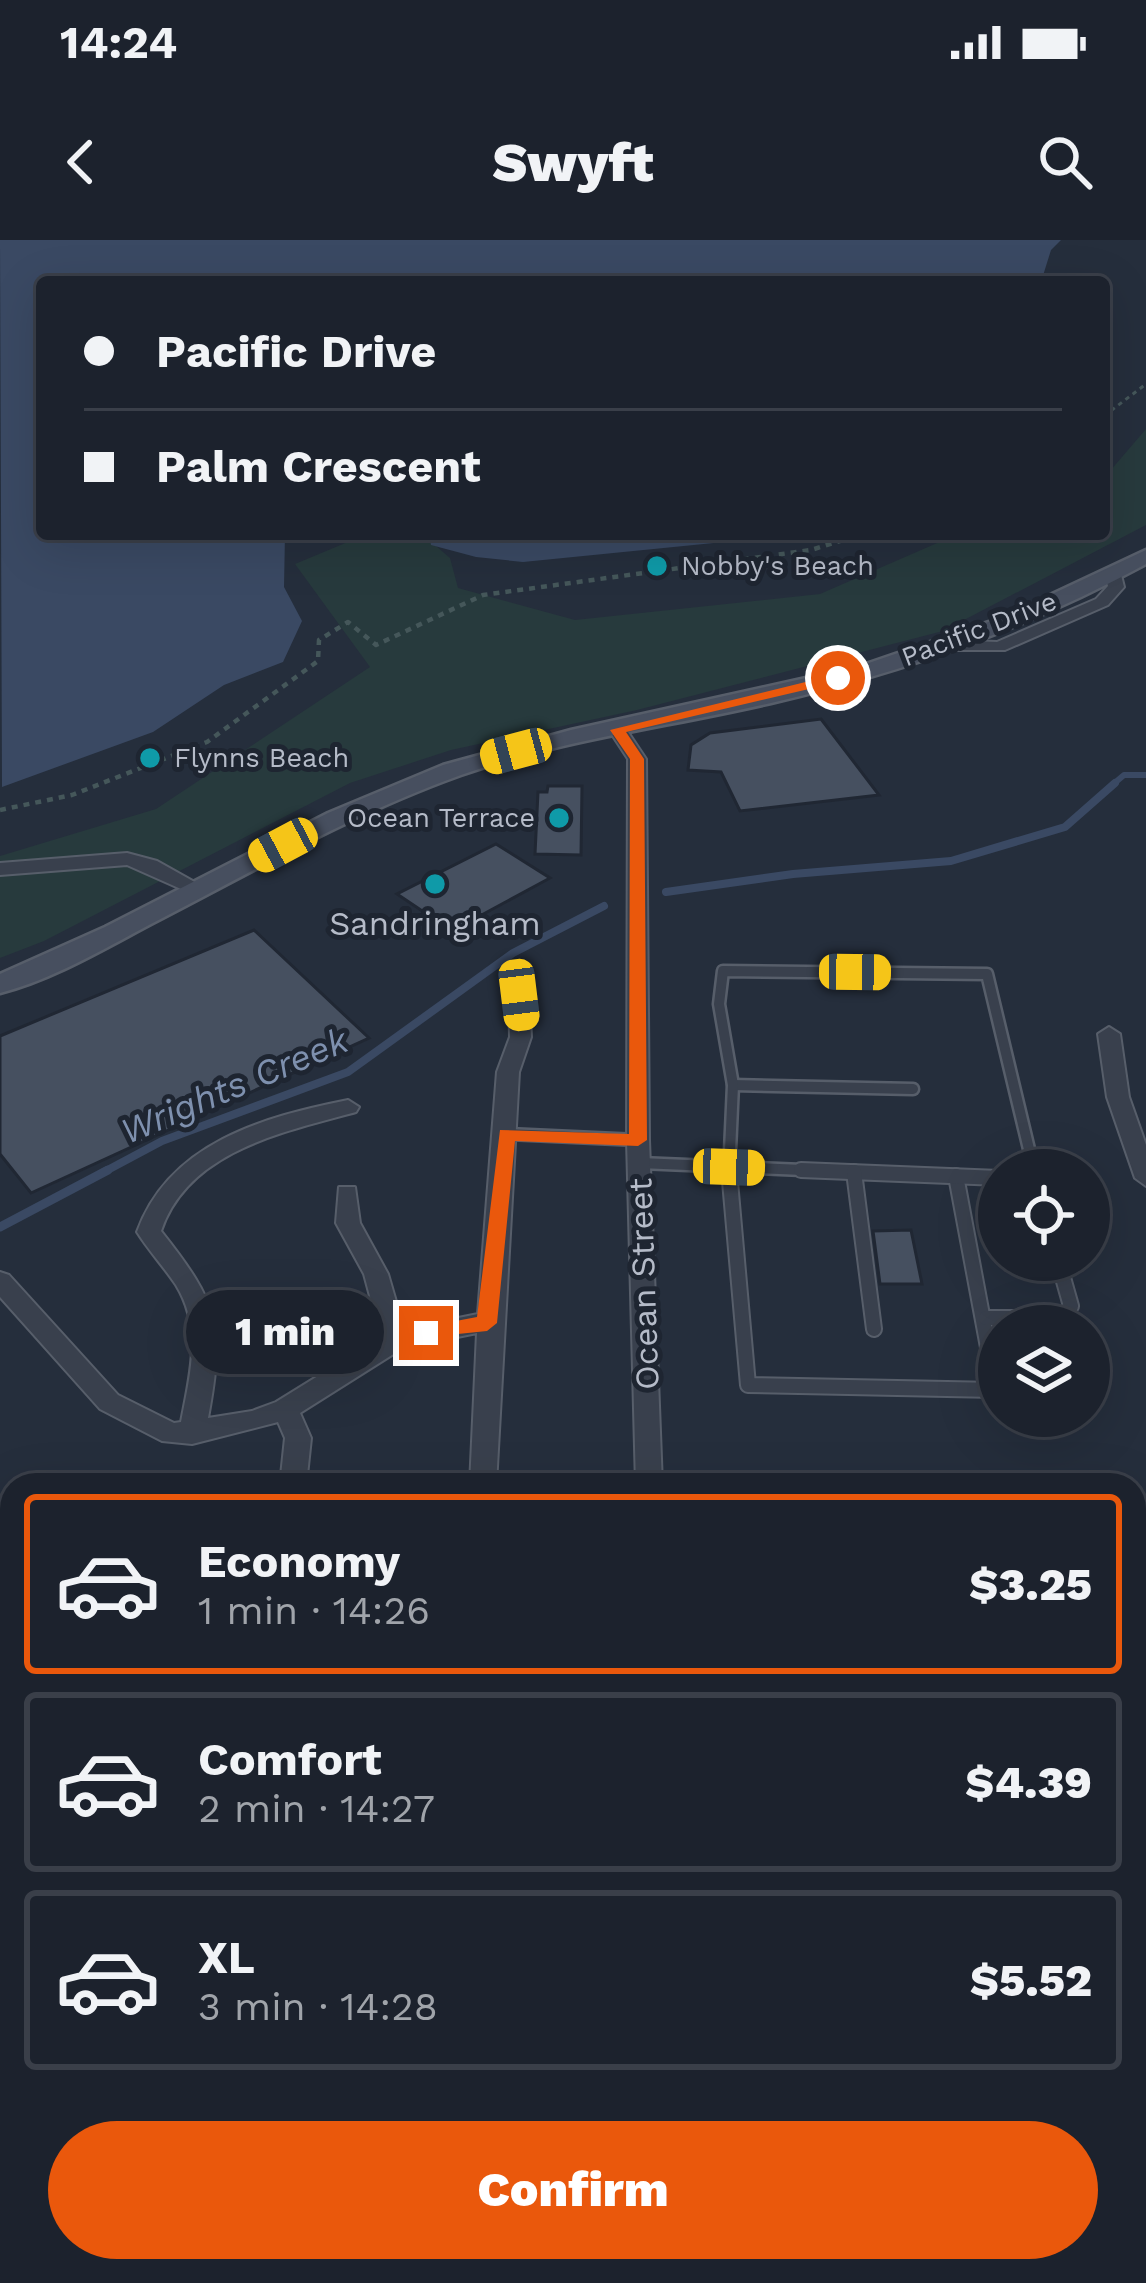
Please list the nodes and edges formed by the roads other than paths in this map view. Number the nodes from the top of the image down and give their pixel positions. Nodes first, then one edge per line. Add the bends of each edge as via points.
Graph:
1 (1146, 556) edge
2 (617, 730) junction
3 (0, 869) edge
4 (197, 889) junction
5 (0, 984) edge
6 (519, 995) dead end
7 (1109, 1034) dead end
8 (734, 1085) junction
9 (913, 1089) dead end
10 (348, 1107) dead end
11 (506, 1135) junction
12 (1029, 1149) edge
13 (639, 1152) junction
14 (729, 1167) junction
15 (854, 1172) junction
16 (956, 1176) junction
17 (978, 1177) edge
18 (1146, 1178) edge
19 (347, 1193) dead end
20 (0, 1281) edge
21 (983, 1305) edge
22 (487, 1323) junction
23 (874, 1328) dead end
24 (395, 1341) junction
25 (978, 1390) edge
26 (285, 1409) junction
27 (192, 1434) junction
28 (294, 1473) edge
29 (483, 1473) edge
30 (649, 1473) edge

1 - 2 street, Pacific Drive via 945,645 777,695
2 - 4 street, Pacific Drive via 451,770
2 - 13 street, Ocean Street via 637,759
3 - 4 street via 127,859
4 - 5 street, Pacific Drive
6 - 11 street
7 - 18 street via 1118,1097
8 - 9 lane
8 - 12 lane via 719,1004 723,970 987,974
8 - 14 lane
10 - 27 street via 249,1136 164,1195 149,1232 195,1289 209,1339
11 - 13 lane
11 - 22 street
13 - 14 lane
13 - 30 street, Ocean Street
14 - 15 lane
14 - 25 lane via 748,1385
15 - 16 lane
15 - 23 lane
16 - 17 lane
16 - 21 lane
19 - 24 street via 348,1222 376,1274
20 - 27 street via 109,1402 171,1434
22 - 24 street
22 - 29 street
24 - 26 street
26 - 27 street
26 - 28 street via 298,1438

